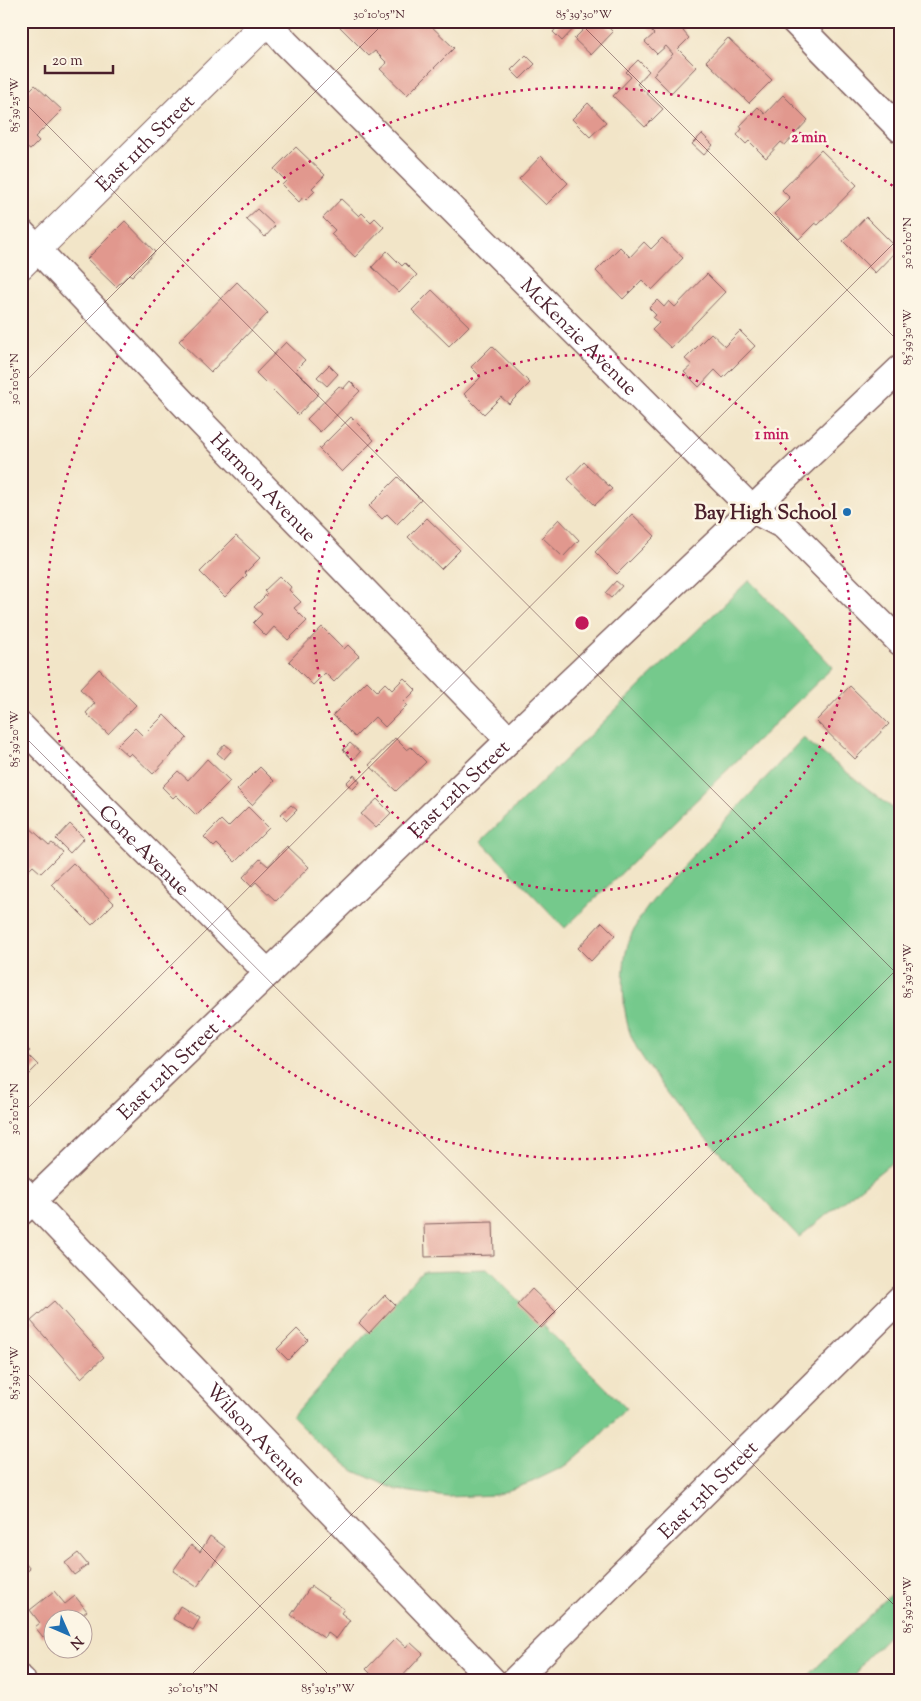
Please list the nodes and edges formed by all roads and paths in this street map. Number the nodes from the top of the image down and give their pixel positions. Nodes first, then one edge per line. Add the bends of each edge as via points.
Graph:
1 (794, 21) edge
2 (267, 22) edge
3 (900, 129) edge
4 (27, 249) edge
5 (900, 369) edge
6 (753, 510) junction
7 (900, 642) edge
8 (21, 726) edge
9 (509, 740) junction
10 (268, 973) junction
11 (25, 1201) edge
12 (900, 1299) edge
13 (492, 1680) edge
14 (515, 1680) edge

1 - 3 street
2 - 4 main road, East 11th Street
2 - 6 street, McKenzie Avenue
4 - 9 street, Harmon Avenue via 201,422
5 - 6 street, East 12th Street
6 - 7 street, McKenzie Avenue via 784,526
6 - 9 street, East 12th Street
8 - 10 street, Cone Avenue
9 - 10 street, East 12th Street
10 - 11 street, East 12th Street
11 - 13 street, Wilson Avenue
12 - 14 street, East 13th Street

